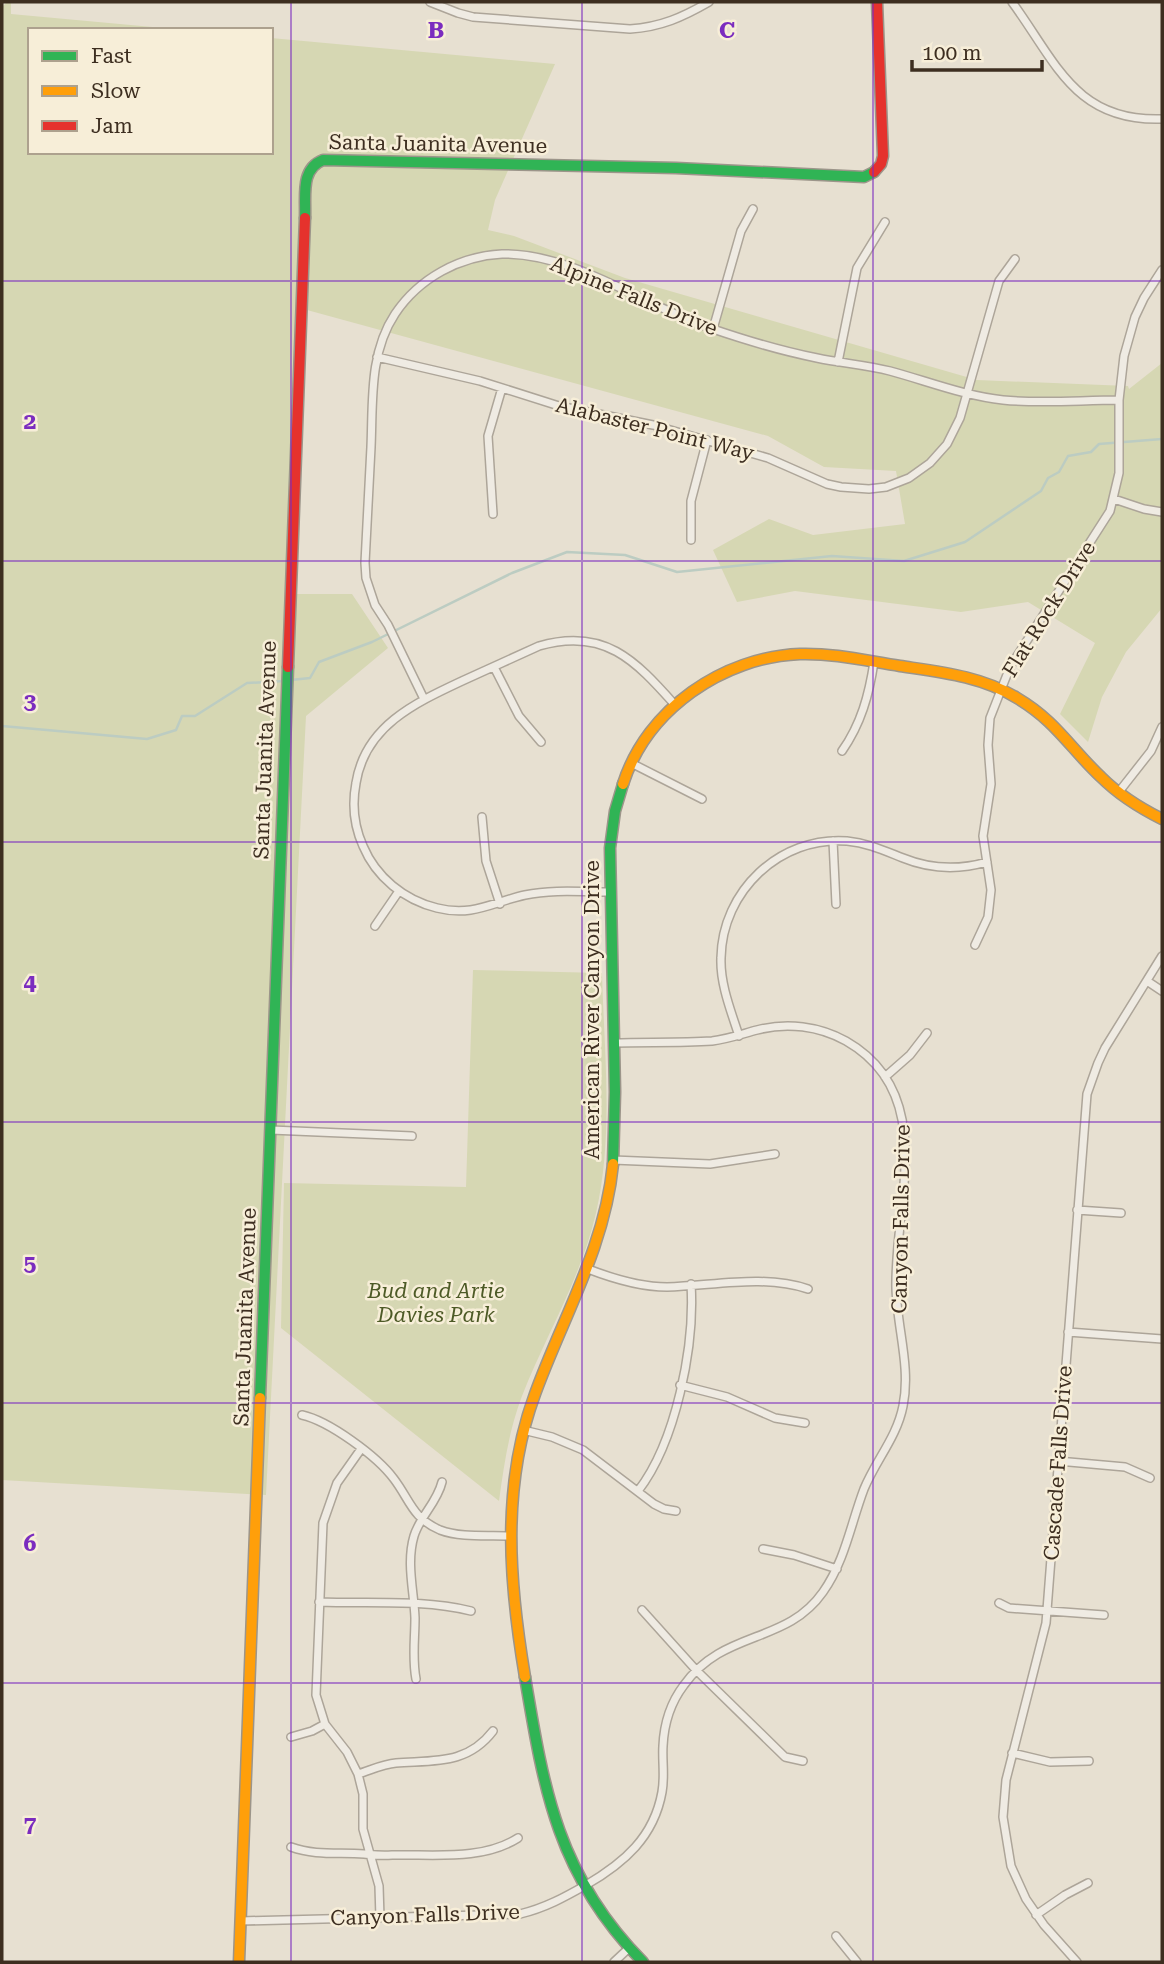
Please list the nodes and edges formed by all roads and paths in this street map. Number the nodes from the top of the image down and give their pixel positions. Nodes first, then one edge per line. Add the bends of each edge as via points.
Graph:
1 (430, 2) edge
2 (709, 2) edge
3 (877, 2) edge
4 (1012, 2) edge
5 (1162, 119) edge
6 (752, 209) dead end
7 (885, 222) dead end
8 (1015, 259) dead end
9 (1162, 270) edge
10 (713, 329) junction
11 (377, 357) junction
12 (838, 362) junction
13 (502, 388) junction
14 (967, 393) junction
15 (1119, 400) junction
16 (707, 440) junction
17 (1114, 499) junction
18 (1162, 512) edge
19 (493, 514) dead end
20 (691, 540) dead end
21 (874, 662) junction
22 (494, 667) junction
23 (1000, 689) junction
24 (424, 699) junction
25 (675, 705) junction
26 (1162, 727) edge
27 (541, 742) dead end
28 (842, 751) dead end
29 (631, 763) junction
30 (1118, 793) junction
31 (702, 799) dead end
32 (482, 817) dead end
33 (1162, 819) edge
34 (833, 841) junction
35 (987, 862) junction
36 (399, 891) junction
37 (611, 892) junction
38 (500, 904) junction
39 (836, 904) dead end
40 (375, 926) dead end
41 (975, 945) dead end
42 (1162, 957) edge
43 (1147, 981) junction
44 (1162, 991) edge
45 (927, 1033) dead end
46 (739, 1036) junction
47 (614, 1043) junction
48 (885, 1077) junction
49 (271, 1130) junction
50 (412, 1136) dead end
51 (775, 1154) dead end
52 (614, 1160) junction
53 (1077, 1210) junction
54 (1121, 1213) dead end
55 (589, 1269) junction
56 (691, 1284) junction
57 (808, 1289) dead end
58 (1068, 1332) junction
59 (1162, 1339) edge
60 (680, 1385) junction
61 (302, 1415) dead end
62 (805, 1423) dead end
63 (523, 1430) junction
64 (361, 1450) junction
65 (1058, 1461) junction
66 (1150, 1478) dead end
67 (442, 1482) dead end
68 (638, 1491) junction
69 (676, 1511) dead end
70 (422, 1520) junction
71 (509, 1536) junction
72 (763, 1549) dead end
73 (837, 1569) junction
74 (319, 1602) junction
75 (999, 1603) dead end
76 (413, 1604) junction
77 (642, 1610) dead end
78 (471, 1611) dead end
79 (1047, 1611) junction
80 (1104, 1615) dead end
81 (696, 1670) junction
82 (416, 1679) dead end
83 (325, 1724) junction
84 (493, 1731) dead end
85 (291, 1737) dead end
86 (1012, 1753) junction
87 (803, 1761) dead end
88 (1089, 1761) dead end
89 (358, 1774) junction
90 (518, 1838) dead end
91 (291, 1847) dead end
92 (372, 1856) junction
93 (1088, 1883) dead end
94 (583, 1886) junction
95 (1036, 1915) junction
96 (380, 1918) junction
97 (241, 1921) junction
98 (836, 1936) dead end
99 (629, 1948) junction
100 (239, 1962) edge
101 (614, 1962) edge
102 (643, 1962) edge
103 (857, 1962) edge
104 (1077, 1962) edge

1 - 2 street via 473,17 630,29 678,20
3 - 49 street, Santa Juanita Avenue via 882,163 864,177 323,160 307,173
4 - 5 street via 1084,98 1119,115
6 - 10 street via 741,231
7 - 12 street via 857,268
8 - 14 street, Alabaster Point Way via 999,281
9 - 15 street, Flat Rock Drive via 1128,337
10 - 11 street, Alpine Falls Drive via 602,279 503,254 454,265 415,290 395,314
10 - 12 street, Alpine Falls Drive
11 - 13 street, Alabaster Point Way
11 - 24 street, Alpine Falls Drive via 365,563 372,598
12 - 14 street, Alpine Falls Drive
13 - 16 street, Alabaster Point Way
13 - 19 street via 488,436
14 - 15 street, Alpine Falls Drive via 1006,401
14 - 16 street, Alabaster Point Way via 955,430 938,456 909,478 886,487 841,488 768,458
15 - 17 street, Flat Rock Drive via 1119,473
16 - 20 street via 691,501
17 - 18 street
17 - 23 street, Flat Rock Drive
21 - 23 street, American River Canyon Drive via 961,676
21 - 25 street, American River Canyon Drive via 810,654 769,658 717,676
21 - 28 street via 866,705
22 - 24 street
22 - 25 street via 552,642 593,642 631,659
22 - 27 street via 519,716
23 - 30 street, American River Canyon Drive via 1051,722
23 - 35 street, Flat Rock Drive via 988,732 991,784 983,836
24 - 36 street via 390,721 372,743 361,762 354,792 355,822 362,844 377,870
25 - 29 street, American River Canyon Drive via 651,730
26 - 30 street
29 - 31 street
29 - 37 street, American River Canyon Drive via 611,827
30 - 33 street, American River Canyon Drive
32 - 38 street via 485,861
34 - 35 street via 870,845 930,866 957,868
34 - 39 street
34 - 46 street via 799,848 766,866 741,892 729,914 721,969
35 - 41 street, Flat Rock Drive via 990,904
36 - 38 street via 447,910 470,911
36 - 40 street
37 - 38 street via 539,893
37 - 47 street, American River Canyon Drive
42 - 43 street, Cascade Falls Drive
43 - 44 street
43 - 53 street, Cascade Falls Drive via 1091,1078 1084,1110
45 - 48 street
46 - 47 street, Canyon Falls Drive via 713,1041
46 - 48 street, Canyon Falls Drive via 778,1026 827,1032 859,1050
47 - 52 street, American River Canyon Drive
48 - 73 street, Canyon Falls Drive via 899,1104 905,1134 896,1290 905,1397 898,1425 864,1489
49 - 50 street
49 - 97 street, Santa Juanita Avenue
51 - 52 street via 710,1164
52 - 55 street, American River Canyon Drive
53 - 54 street
53 - 58 street, Cascade Falls Drive
55 - 56 street via 634,1284
55 - 63 street, American River Canyon Drive via 543,1368
56 - 57 street via 778,1283
56 - 60 street via 692,1328
58 - 59 street
58 - 65 street, Cascade Falls Drive
60 - 62 street via 727,1397 775,1418
60 - 68 street via 663,1451
61 - 64 street via 331,1426
63 - 68 street via 583,1450
63 - 71 street, American River Canyon Drive
64 - 70 street via 393,1478
64 - 74 street via 337,1483 325,1511
65 - 66 street via 1118,1465
65 - 79 street, Cascade Falls Drive
67 - 70 street
68 - 69 street via 664,1509
70 - 71 street via 458,1535
70 - 76 street via 412,1548
71 - 94 street, American River Canyon Drive via 513,1605 543,1780 556,1827
72 - 73 street
73 - 81 street, Canyon Falls Drive via 804,1613 778,1629 720,1651
74 - 76 street
74 - 83 street via 316,1695
75 - 79 street
76 - 78 street
76 - 82 street
77 - 81 street
79 - 80 street
79 - 86 street, Cascade Falls Drive
81 - 87 street via 785,1757
81 - 94 street, Canyon Falls Drive via 668,1715 662,1790 648,1831 620,1864
83 - 85 street
83 - 89 street
84 - 89 street via 477,1748 457,1758 394,1763
86 - 88 street via 1050,1762
86 - 95 street, Cascade Falls Drive via 1004,1829 1011,1866
89 - 92 street via 363,1829
90 - 92 street via 481,1853
91 - 92 street via 313,1853
92 - 96 street
93 - 95 street
94 - 96 street, Canyon Falls Drive via 548,1906 520,1914
94 - 99 street, American River Canyon Drive
95 - 104 street, Cascade Falls Drive
96 - 97 street, Canyon Falls Drive
97 - 100 street, Santa Juanita Avenue
98 - 103 street
99 - 101 street
99 - 102 street, American River Canyon Drive

